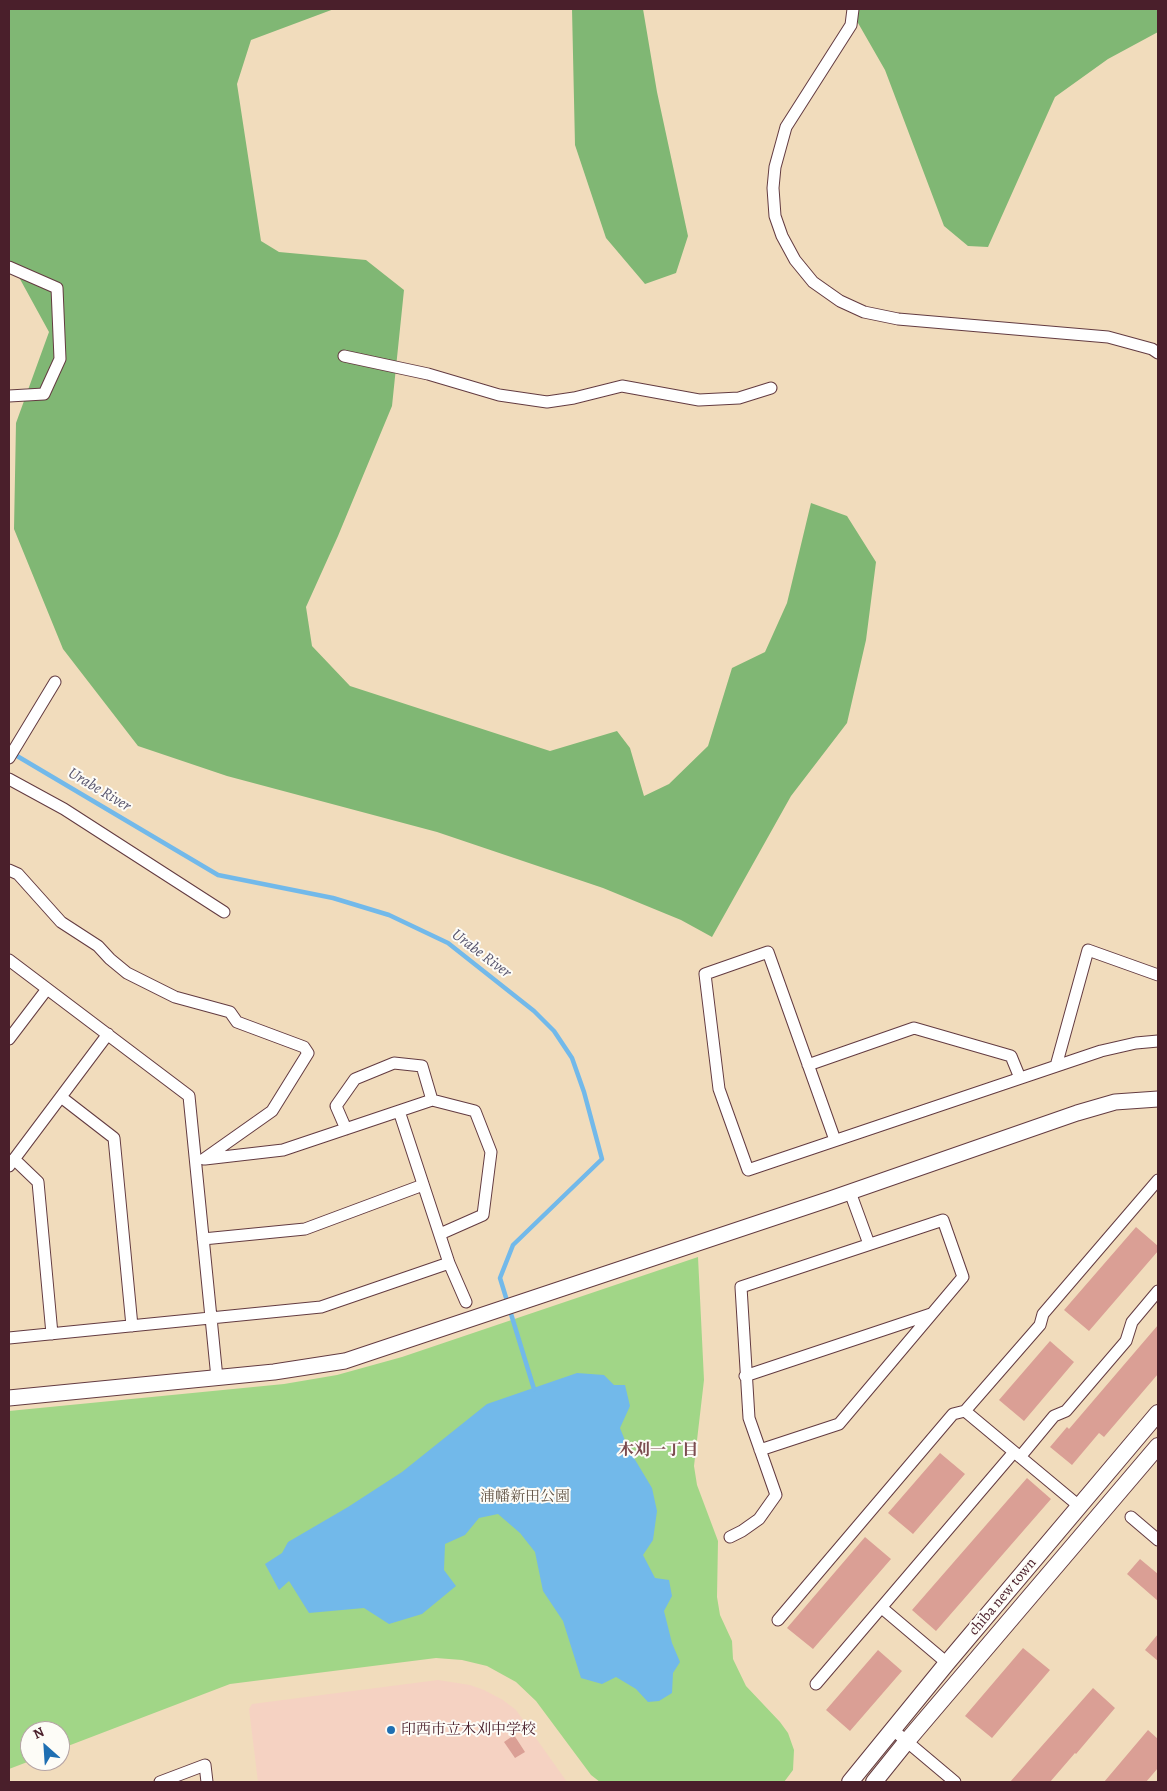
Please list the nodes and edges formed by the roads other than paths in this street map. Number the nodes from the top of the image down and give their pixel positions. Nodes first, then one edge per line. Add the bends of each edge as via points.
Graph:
1 (853, 9) edge
2 (9, 267) edge
3 (1158, 353) edge
4 (344, 356) dead end
5 (771, 388) dead end
6 (9, 396) edge
7 (54, 682) dead end
8 (9, 758) edge
9 (9, 779) edge
10 (9, 870) edge
11 (224, 912) dead end
12 (9, 960) edge
13 (1158, 975) edge
14 (47, 989) junction
15 (108, 1034) junction
16 (9, 1039) edge
17 (1158, 1041) edge
18 (808, 1065) junction
19 (1056, 1066) junction
20 (1020, 1078) junction
21 (61, 1097) junction
22 (1158, 1099) edge
23 (432, 1100) junction
24 (399, 1111) junction
25 (346, 1129) junction
26 (835, 1140) junction
27 (200, 1159) junction
28 (11, 1162) edge
29 (1158, 1180) edge
30 (423, 1185) junction
31 (850, 1192) junction
32 (440, 1234) junction
33 (204, 1239) junction
34 (869, 1244) junction
35 (448, 1263) junction
36 (1158, 1291) edge
37 (466, 1302) dead end
38 (933, 1314) junction
39 (211, 1318) junction
40 (132, 1326) junction
41 (52, 1334) junction
42 (9, 1338) edge
43 (745, 1376) junction
44 (217, 1378) junction
45 (9, 1398) edge
46 (965, 1411) junction
47 (1158, 1413) edge
48 (1158, 1446) edge
49 (760, 1450) junction
50 (1017, 1454) junction
51 (1079, 1506) junction
52 (1130, 1517) dead end
53 (730, 1537) dead end
54 (1158, 1540) edge
55 (882, 1608) junction
56 (778, 1620) dead end
57 (947, 1663) junction
58 (816, 1684) dead end
59 (892, 1728) junction
60 (907, 1741) junction
61 (160, 1782) edge
62 (207, 1782) edge
63 (850, 1782) edge
64 (874, 1782) edge
65 (955, 1782) edge

1 - 3 street via 851,25 786,127 775,167 775,216 795,260 813,282 840,301 864,312 898,319 1108,338
2 - 6 street via 57,288 60,359 44,394
4 - 5 street via 428,374 499,395 547,402 622,386 699,400 739,398
7 - 8 street
9 - 11 street via 64,809
10 - 27 street via 18,874 61,922 98,946 127,973 175,997 230,1012 237,1022 304,1047 308,1053 272,1111
12 - 14 street
13 - 19 street via 1088,950
14 - 15 street
14 - 16 street
15 - 21 street
15 - 27 street via 189,1096
17 - 19 street via 1101,1051
18 - 20 street via 914,1028 1011,1056
18 - 26 street
18 - 26 street via 768,952 705,974 719,1089 748,1170
19 - 20 street
20 - 26 street
21 - 28 street
21 - 40 street via 114,1138
22 - 31 street via 1115,1102 1076,1113
23 - 24 street
23 - 25 street via 422,1066 394,1063 355,1079 336,1106
23 - 32 street via 474,1111 491,1152 483,1216
24 - 25 street
24 - 30 street
25 - 27 street via 284,1150
27 - 33 street
28 - 41 street via 38,1182
29 - 46 street via 1043,1314 1040,1326
30 - 32 street
30 - 33 street via 305,1229
31 - 34 street
31 - 44 street via 346,1360
32 - 35 street
33 - 39 street
34 - 38 street via 942,1220 963,1278
34 - 43 street via 741,1286
35 - 37 street
35 - 39 street via 321,1307
36 - 50 street via 1132,1322 1126,1341 1066,1411 1054,1416
38 - 43 street
38 - 49 street via 839,1424
39 - 40 street
39 - 44 street
40 - 41 street
41 - 42 street
43 - 49 street via 749,1418
44 - 45 street
46 - 50 street
46 - 56 street via 953,1414
47 - 51 main road, chiba new town
48 - 60 main road, chiba new town
49 - 53 street via 776,1495 759,1519
50 - 51 street
50 - 55 street
51 - 57 main road, chiba new town
52 - 54 street
55 - 57 street
55 - 58 street
57 - 59 main road, chiba new town
59 - 60 street
59 - 63 main road, chiba new town
60 - 64 main road, chiba new town
60 - 65 street
61 - 62 street via 205,1765

